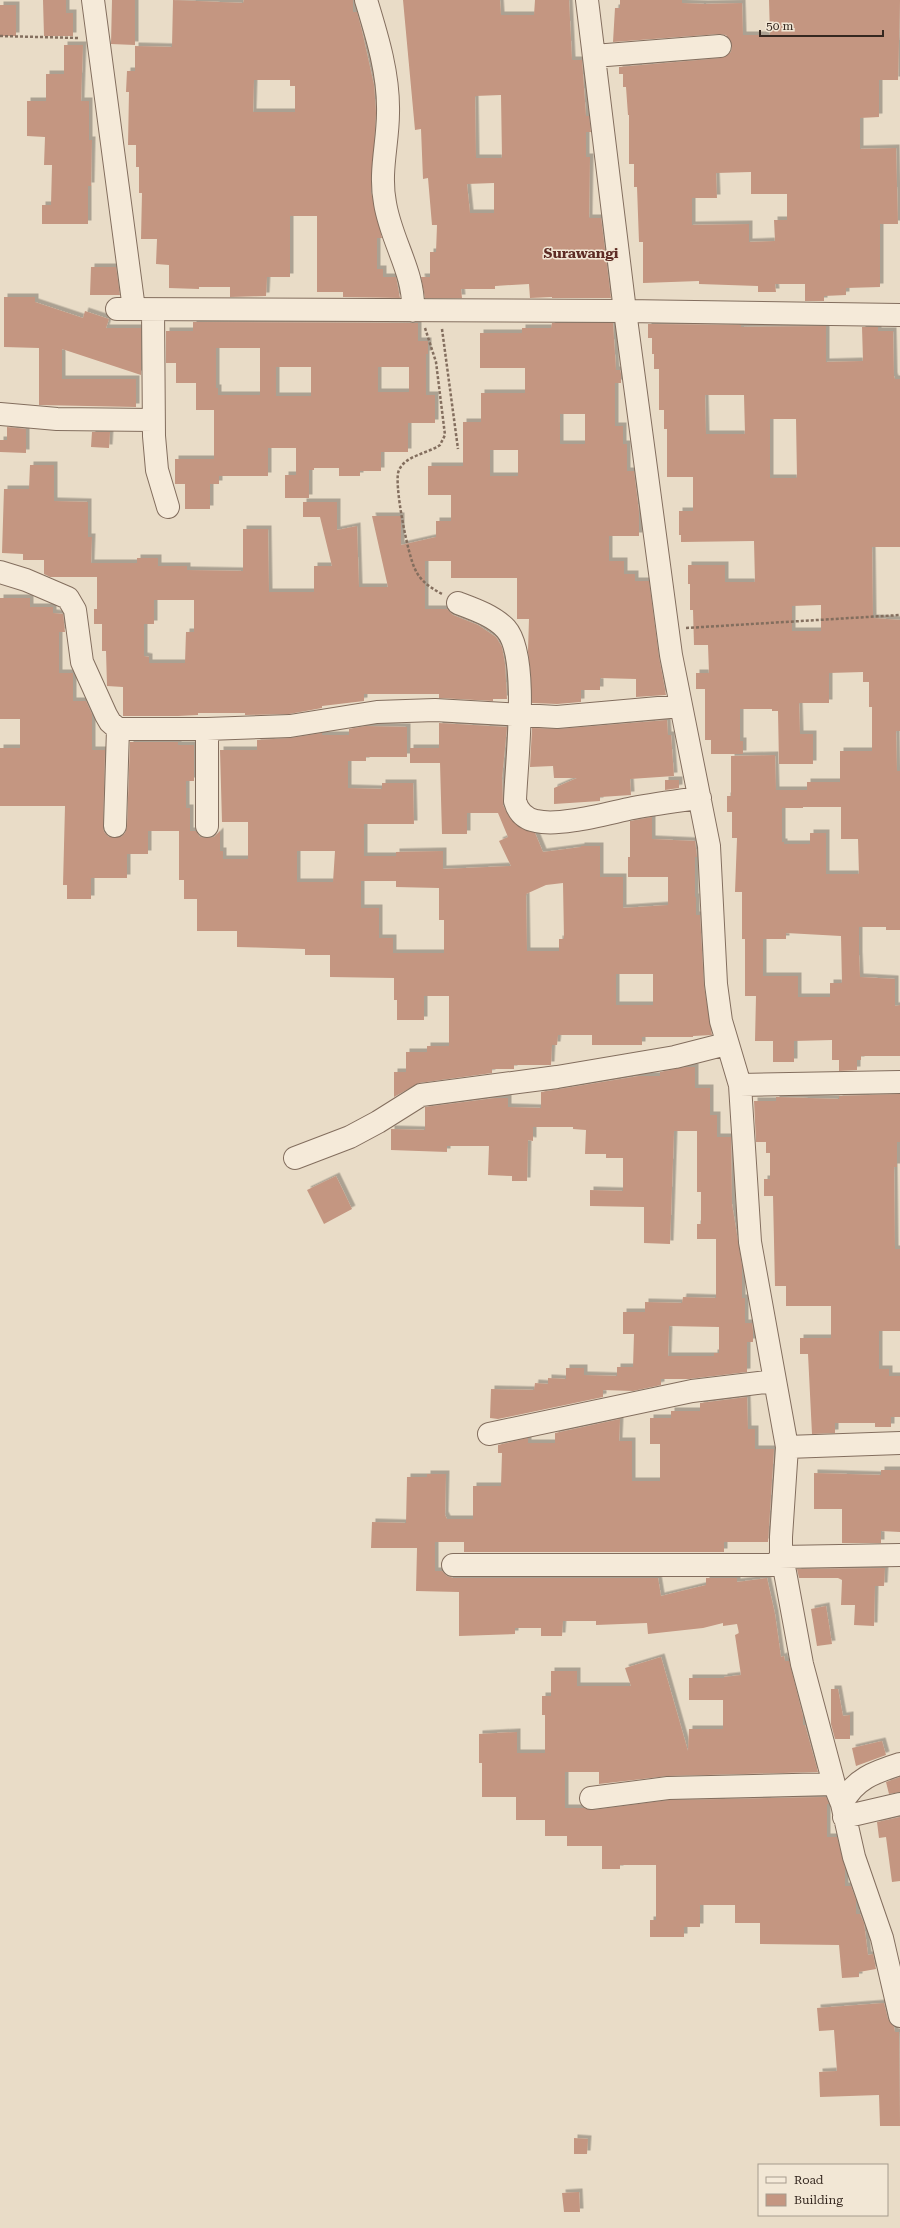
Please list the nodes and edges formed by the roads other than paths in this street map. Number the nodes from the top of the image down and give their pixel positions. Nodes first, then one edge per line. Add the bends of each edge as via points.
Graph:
1 (93, 0) edge
2 (366, 0) edge
3 (586, 0) edge
4 (720, 46) dead end
5 (594, 56) junction
6 (135, 309) junction
7 (426, 311) junction
8 (625, 311) junction
9 (900, 315) edge
10 (0, 414) edge
11 (153, 420) junction
12 (168, 507) dead end
13 (0, 572) edge
14 (458, 603) road end
15 (681, 706) junction
16 (519, 716) junction
17 (118, 729) junction
18 (207, 729) junction
19 (700, 798) junction
20 (116, 826) dead end
21 (207, 826) dead end
22 (721, 1046) junction
23 (900, 1082) edge
24 (740, 1085) junction
25 (295, 1158) dead end
26 (774, 1381) junction
27 (489, 1434) dead end
28 (900, 1443) edge
29 (787, 1447) junction
30 (780, 1552) junction
31 (900, 1555) edge
32 (453, 1565) dead end
33 (900, 1764) edge
34 (591, 1798) dead end
35 (840, 1802) junction
36 (900, 1804) edge
37 (900, 2016) edge

1 - 6 street
2 - 7 street via 386,75 388,104 382,174 385,204 393,235 410,280
3 - 5 street
4 - 5 street
5 - 8 street
6 - 7 street
6 - 11 street
7 - 8 street
8 - 9 street
8 - 15 street via 668,629
10 - 11 street via 58,419
11 - 12 street via 158,470
13 - 17 street via 68,598 75,610 82,662 106,715
14 - 16 street via 496,620 512,637 518,670
15 - 16 street via 557,717
15 - 19 street
16 - 18 street via 435,710 376,712 290,726
16 - 19 street via 515,801 522,815 536,821 563,821
17 - 18 street
17 - 20 street
18 - 21 street
19 - 22 street via 709,846
22 - 24 street
22 - 25 street via 557,1076 421,1095 350,1137
23 - 24 street
24 - 26 street via 750,1242
26 - 27 street via 692,1391
26 - 29 street
28 - 29 street
29 - 30 street
30 - 31 street
30 - 32 street
30 - 35 street via 802,1664
33 - 35 street via 863,1778
34 - 35 street via 668,1788
35 - 36 street
35 - 37 street via 854,1857 882,1938

